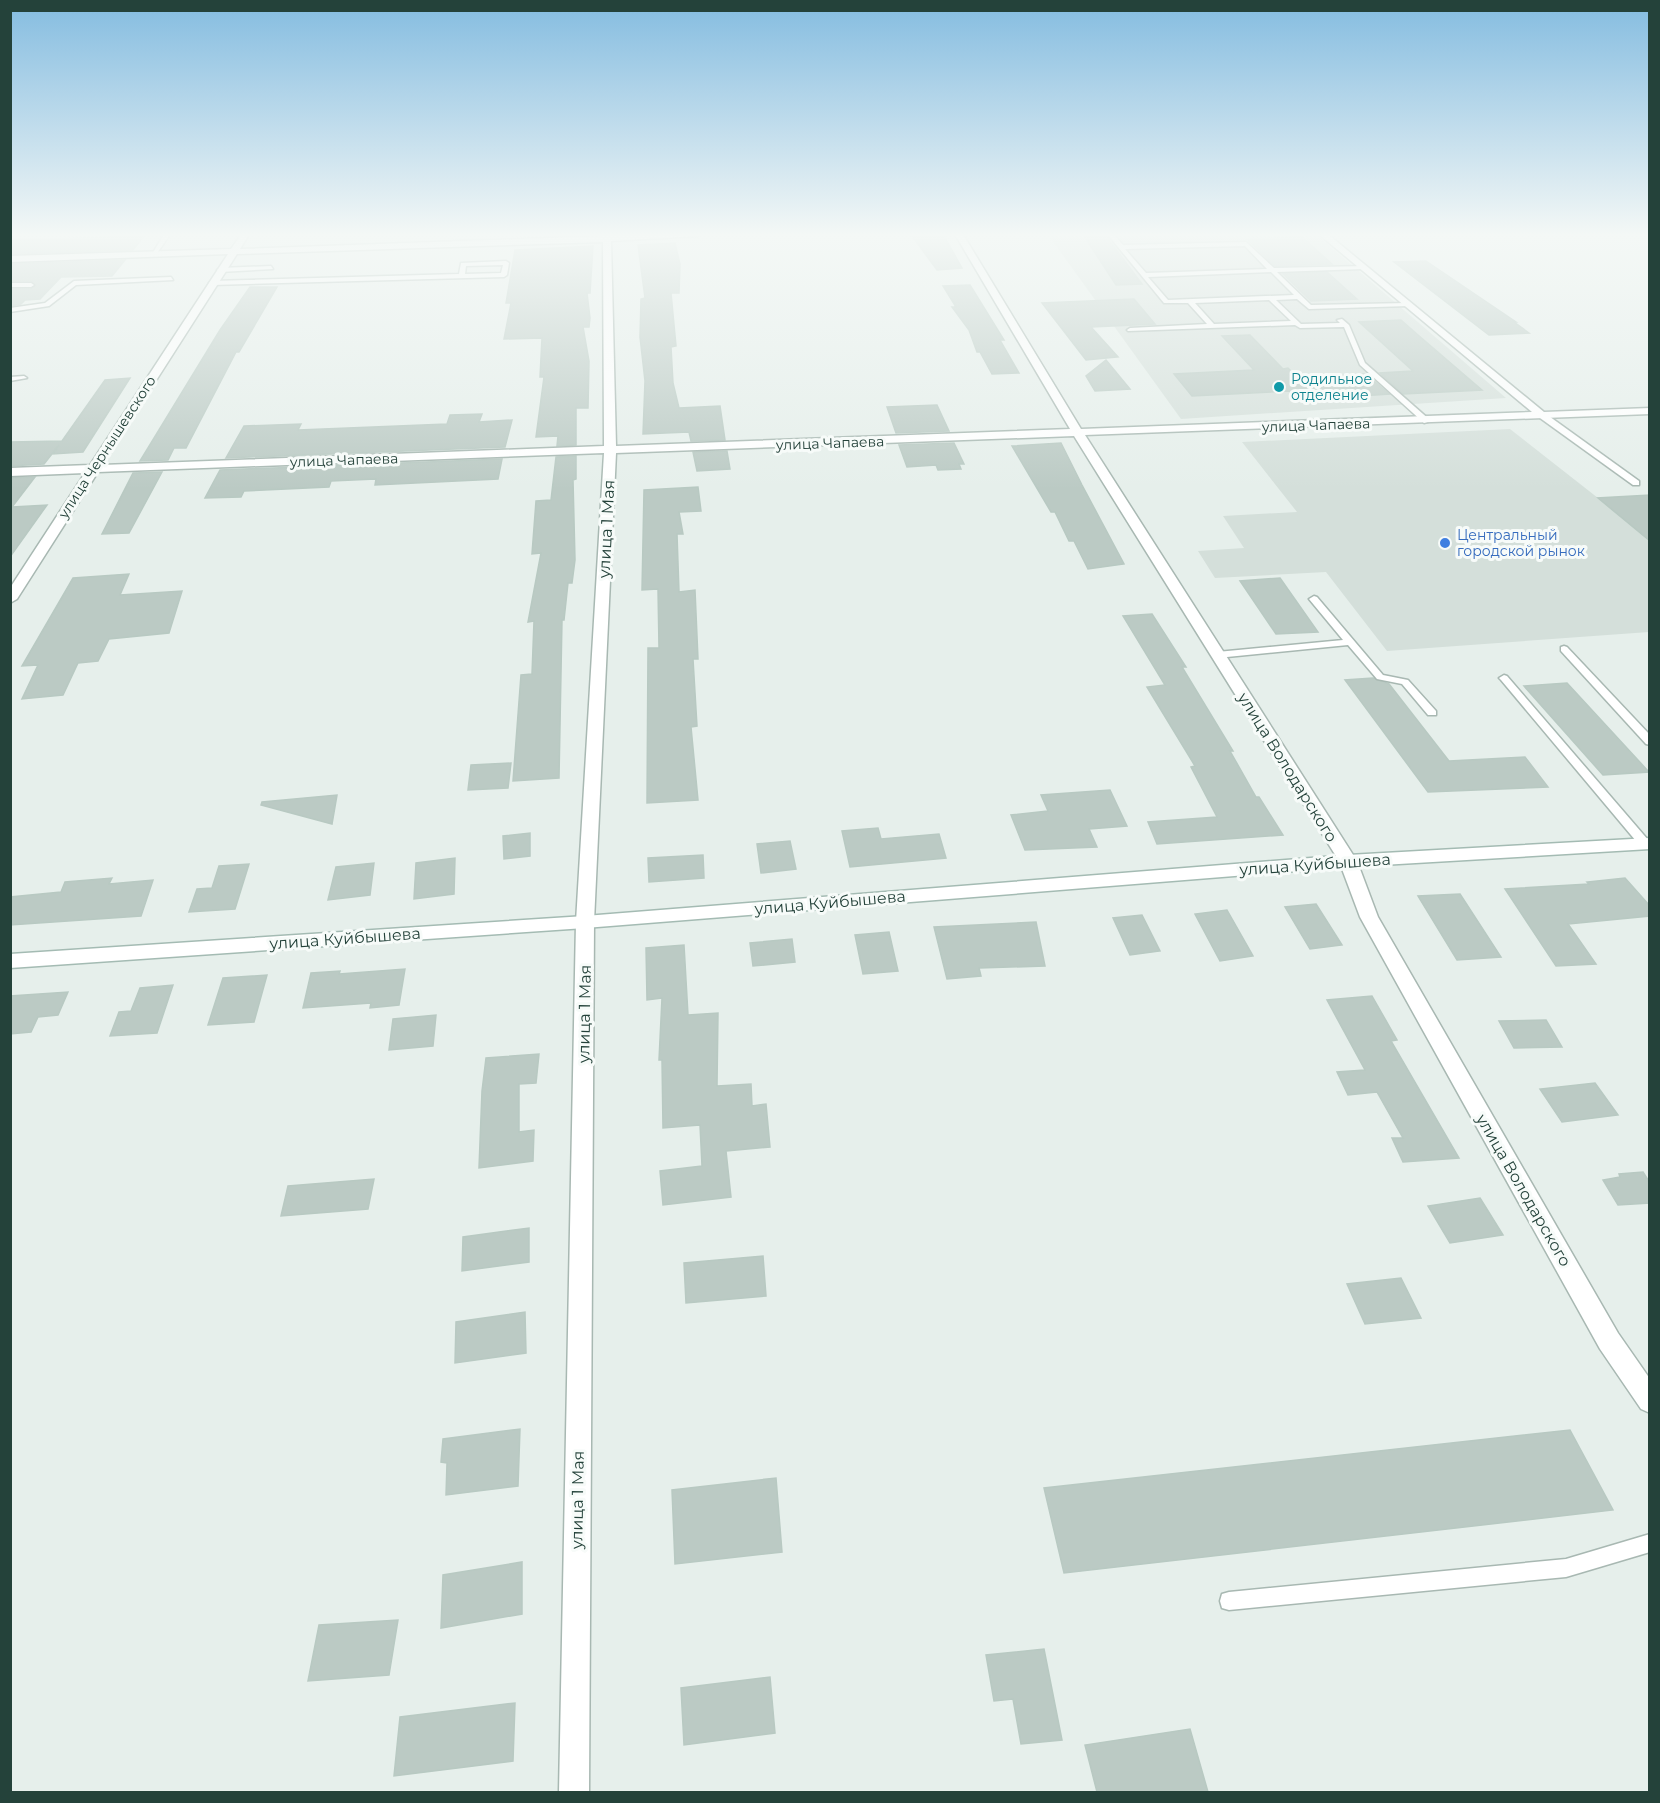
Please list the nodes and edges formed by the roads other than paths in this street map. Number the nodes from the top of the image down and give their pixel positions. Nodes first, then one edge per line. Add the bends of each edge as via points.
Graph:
1 (189, 320) edge
2 (608, 320) edge
3 (1010, 320) edge
4 (1207, 320) edge
5 (1293, 320) edge
6 (1341, 320) edge
7 (1426, 320) edge
8 (1296, 323) junction
9 (1346, 325) junction
10 (1212, 326) junction
11 (1130, 330) dead end
12 (24, 378) dead end
13 (10, 379) edge
14 (1650, 411) edge
15 (1543, 416) junction
16 (1427, 421) junction
17 (1078, 434) junction
18 (610, 451) junction
19 (93, 469) junction
20 (10, 472) edge
21 (1636, 483) dead end
22 (10, 599) edge
23 (1314, 599) dead end
24 (1350, 642) junction
25 (1564, 649) dead end
26 (1217, 655) junction
27 (1504, 678) dead end
28 (1432, 714) dead end
29 (1650, 742) edge
30 (1647, 844) edge
31 (1348, 861) junction
32 (585, 922) junction
33 (10, 961) edge
34 (1650, 1401) edge
35 (1650, 1543) edge
36 (1229, 1601) dead end
37 (574, 1792) edge

1 - 19 street, улица Чернышевского
2 - 18 street, улица 1 Мая
3 - 17 street, улица Володарского
4 - 10 lane
5 - 8 lane
6 - 9 lane
7 - 15 street
8 - 9 lane
8 - 10 lane
9 - 16 lane via 1362,364
10 - 11 lane
12 - 13 lane
14 - 15 street, улица Чапаева
15 - 16 street, улица Чапаева
15 - 21 lane
16 - 17 street, улица Чапаева
17 - 18 street, улица Чапаева
17 - 26 street, улица Володарского
18 - 19 street, улица Чапаева
18 - 32 street, улица 1 Мая
19 - 20 street, улица Чапаева
19 - 22 street, улица Чернышевского
23 - 24 lane
24 - 26 lane
24 - 28 lane via 1380,677 1405,682
25 - 29 lane
26 - 31 street, улица Володарского
27 - 30 lane
30 - 31 street, улица Куйбышева
31 - 32 street, улица Куйбышева
31 - 34 street, улица Володарского via 1369,917 1609,1341
32 - 33 street, улица Куйбышева
32 - 37 street, улица 1 Мая
35 - 36 lane via 1566,1568

